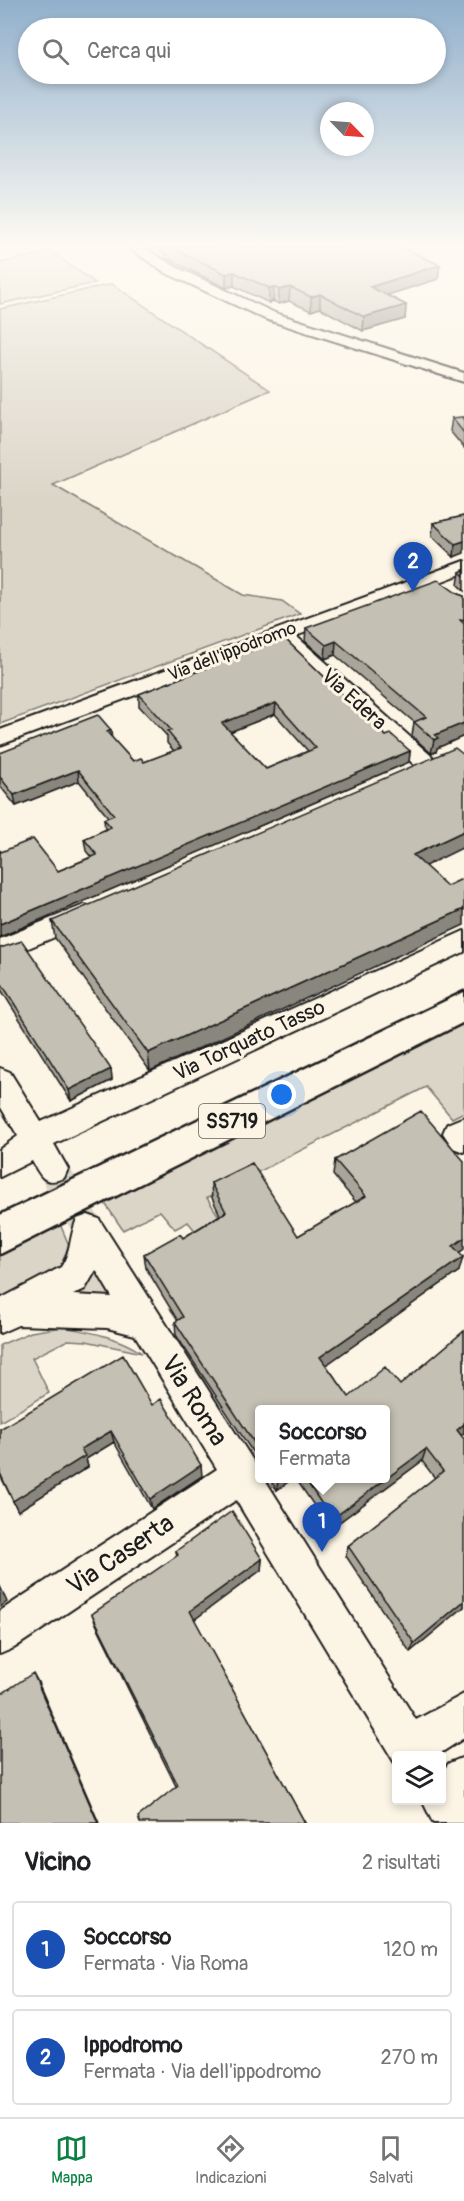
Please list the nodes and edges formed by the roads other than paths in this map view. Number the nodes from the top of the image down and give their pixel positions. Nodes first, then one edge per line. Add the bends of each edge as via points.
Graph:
1 (317, 331) edge
2 (464, 378) edge
3 (464, 567) edge
4 (432, 577) junction
5 (450, 591) edge
6 (281, 633) junction
7 (0, 738) edge
8 (427, 766) edge
9 (110, 903) edge
10 (464, 941) edge
11 (0, 950) edge
12 (464, 1006) edge
13 (0, 1080) edge
14 (35, 1139) junction
15 (0, 1164) edge
16 (53, 1169) tunnel mouth
17 (0, 1235) edge
18 (9, 1313) edge
19 (146, 1321) junction
20 (241, 1475) junction
21 (0, 1634) edge
22 (464, 1715) edge
23 (412, 1751) edge

1 - 2 street
3 - 4 street, Via dell'ippodromo
4 - 5 street
4 - 6 street, Via dell'ippodromo
6 - 7 street, Via dell'ippodromo
6 - 8 street, Via Edera
9 - 11 street
10 - 14 street, Via Torquato Tasso
12 - 17 highway, SS719
13 - 14 street
14 - 15 street, Via Torquato Tasso
14 - 16 street
18 - 19 street via 107,1312
18 - 19 street, Via Roma via 73,1278 82,1265 88,1228
19 - 20 street, Via Roma
20 - 21 street, Via Caserta
20 - 23 street, Via Roma
22 - 23 street

